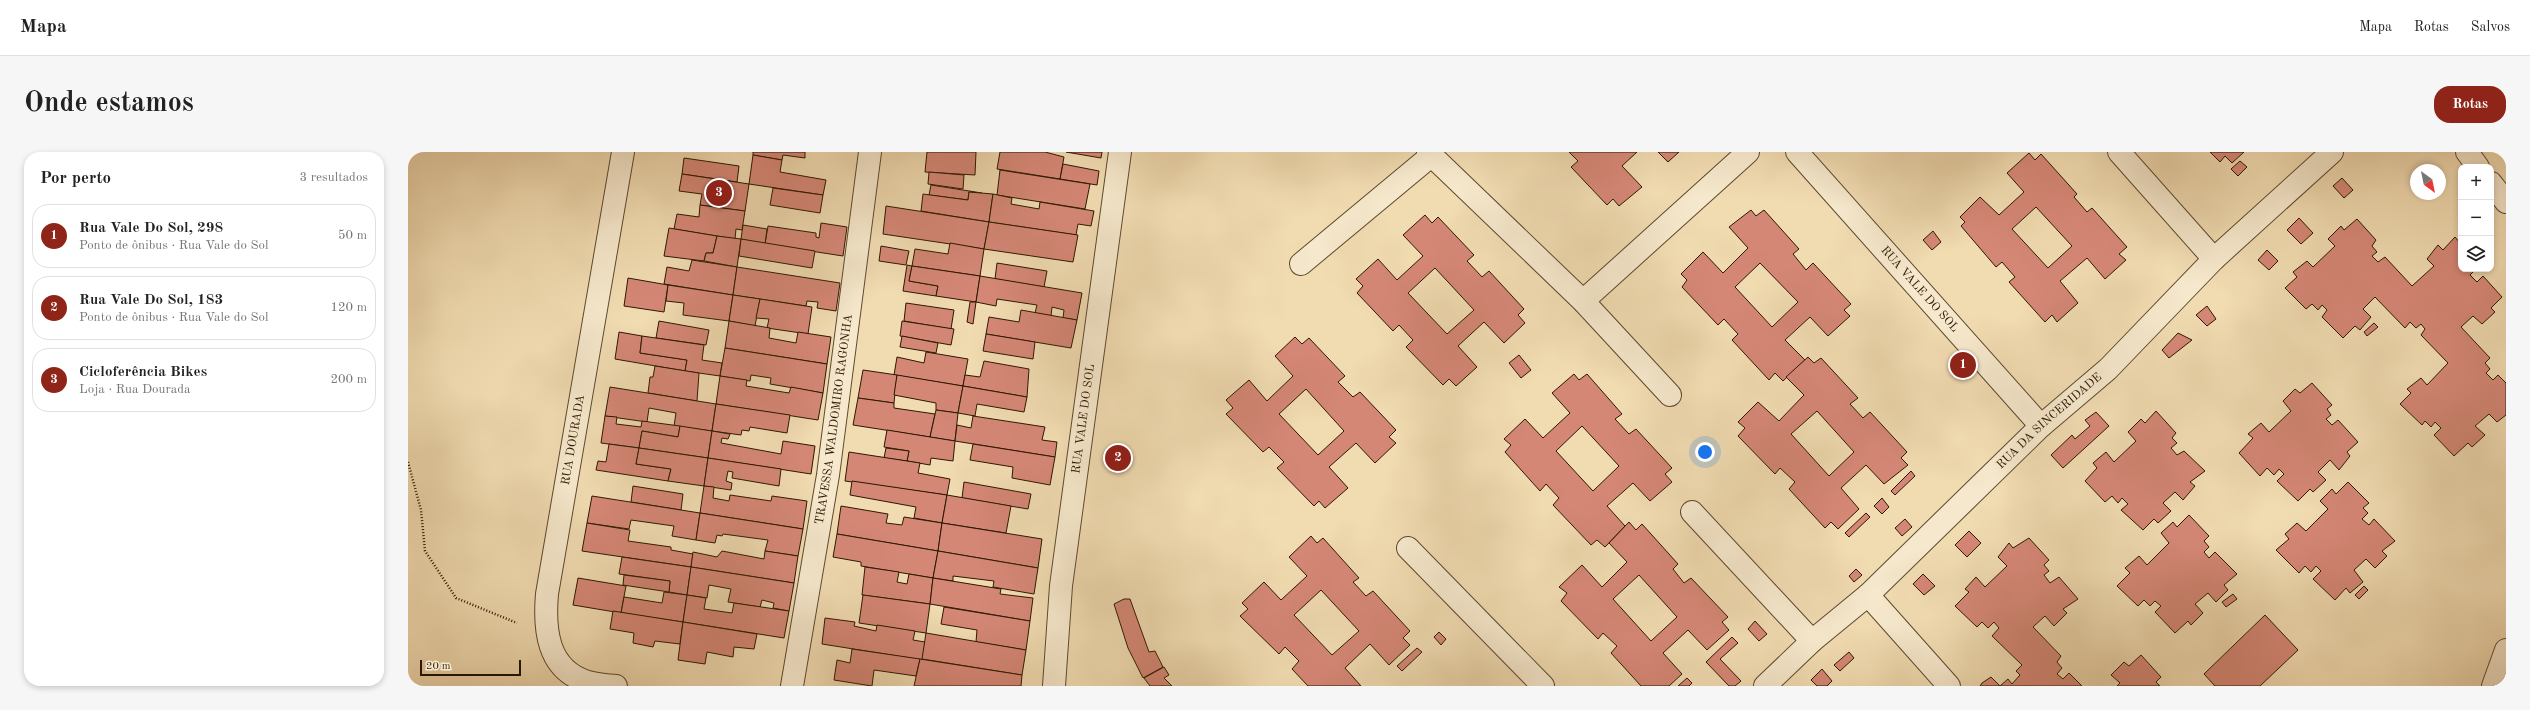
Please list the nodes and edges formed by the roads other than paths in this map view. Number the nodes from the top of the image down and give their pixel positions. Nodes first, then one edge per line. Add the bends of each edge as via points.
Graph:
1 (623, 152) edge
2 (870, 152) edge
3 (1120, 152) edge
4 (1748, 152) edge
5 (1797, 152) edge
6 (2119, 152) edge
7 (2332, 152) edge
8 (2467, 152) edge
9 (1430, 154) edge
10 (2476, 164) edge
11 (2494, 187) edge
12 (2506, 202) edge
13 (2214, 259) junction
14 (1301, 264) dead end
15 (1583, 301) junction
16 (1670, 396) dead end
17 (2041, 426) junction
18 (1692, 512) dead end
19 (1408, 548) dead end
20 (1868, 595) junction
21 (1812, 641) junction
22 (2506, 650) edge
23 (616, 686) edge
24 (792, 686) edge
25 (1054, 686) edge
26 (1543, 686) edge
27 (1765, 686) edge
28 (1949, 686) edge
29 (2493, 686) edge

1 - 23 street, RUA DOURADA via 547,594 547,636 560,665 588,682
2 - 24 street, TRAVESSA WALDOMIRO RAGONHA via 828,476
3 - 25 street, RUA VALE DO SOL via 1061,586
4 - 15 street
5 - 17 street, RUA VALE DO SOL
6 - 13 street
7 - 13 street, RUA DA SINCERIDADE
8 - 10 street
9 - 14 street
9 - 15 street
11 - 12 street
13 - 17 street, RUA DA SINCERIDADE via 2108,369
15 - 16 street
17 - 20 street, RUA DA SINCERIDADE
18 - 21 street
19 - 26 street
20 - 21 street, RUA DA SINCERIDADE
20 - 28 street
21 - 27 street, RUA DA SINCERIDADE
22 - 29 street

